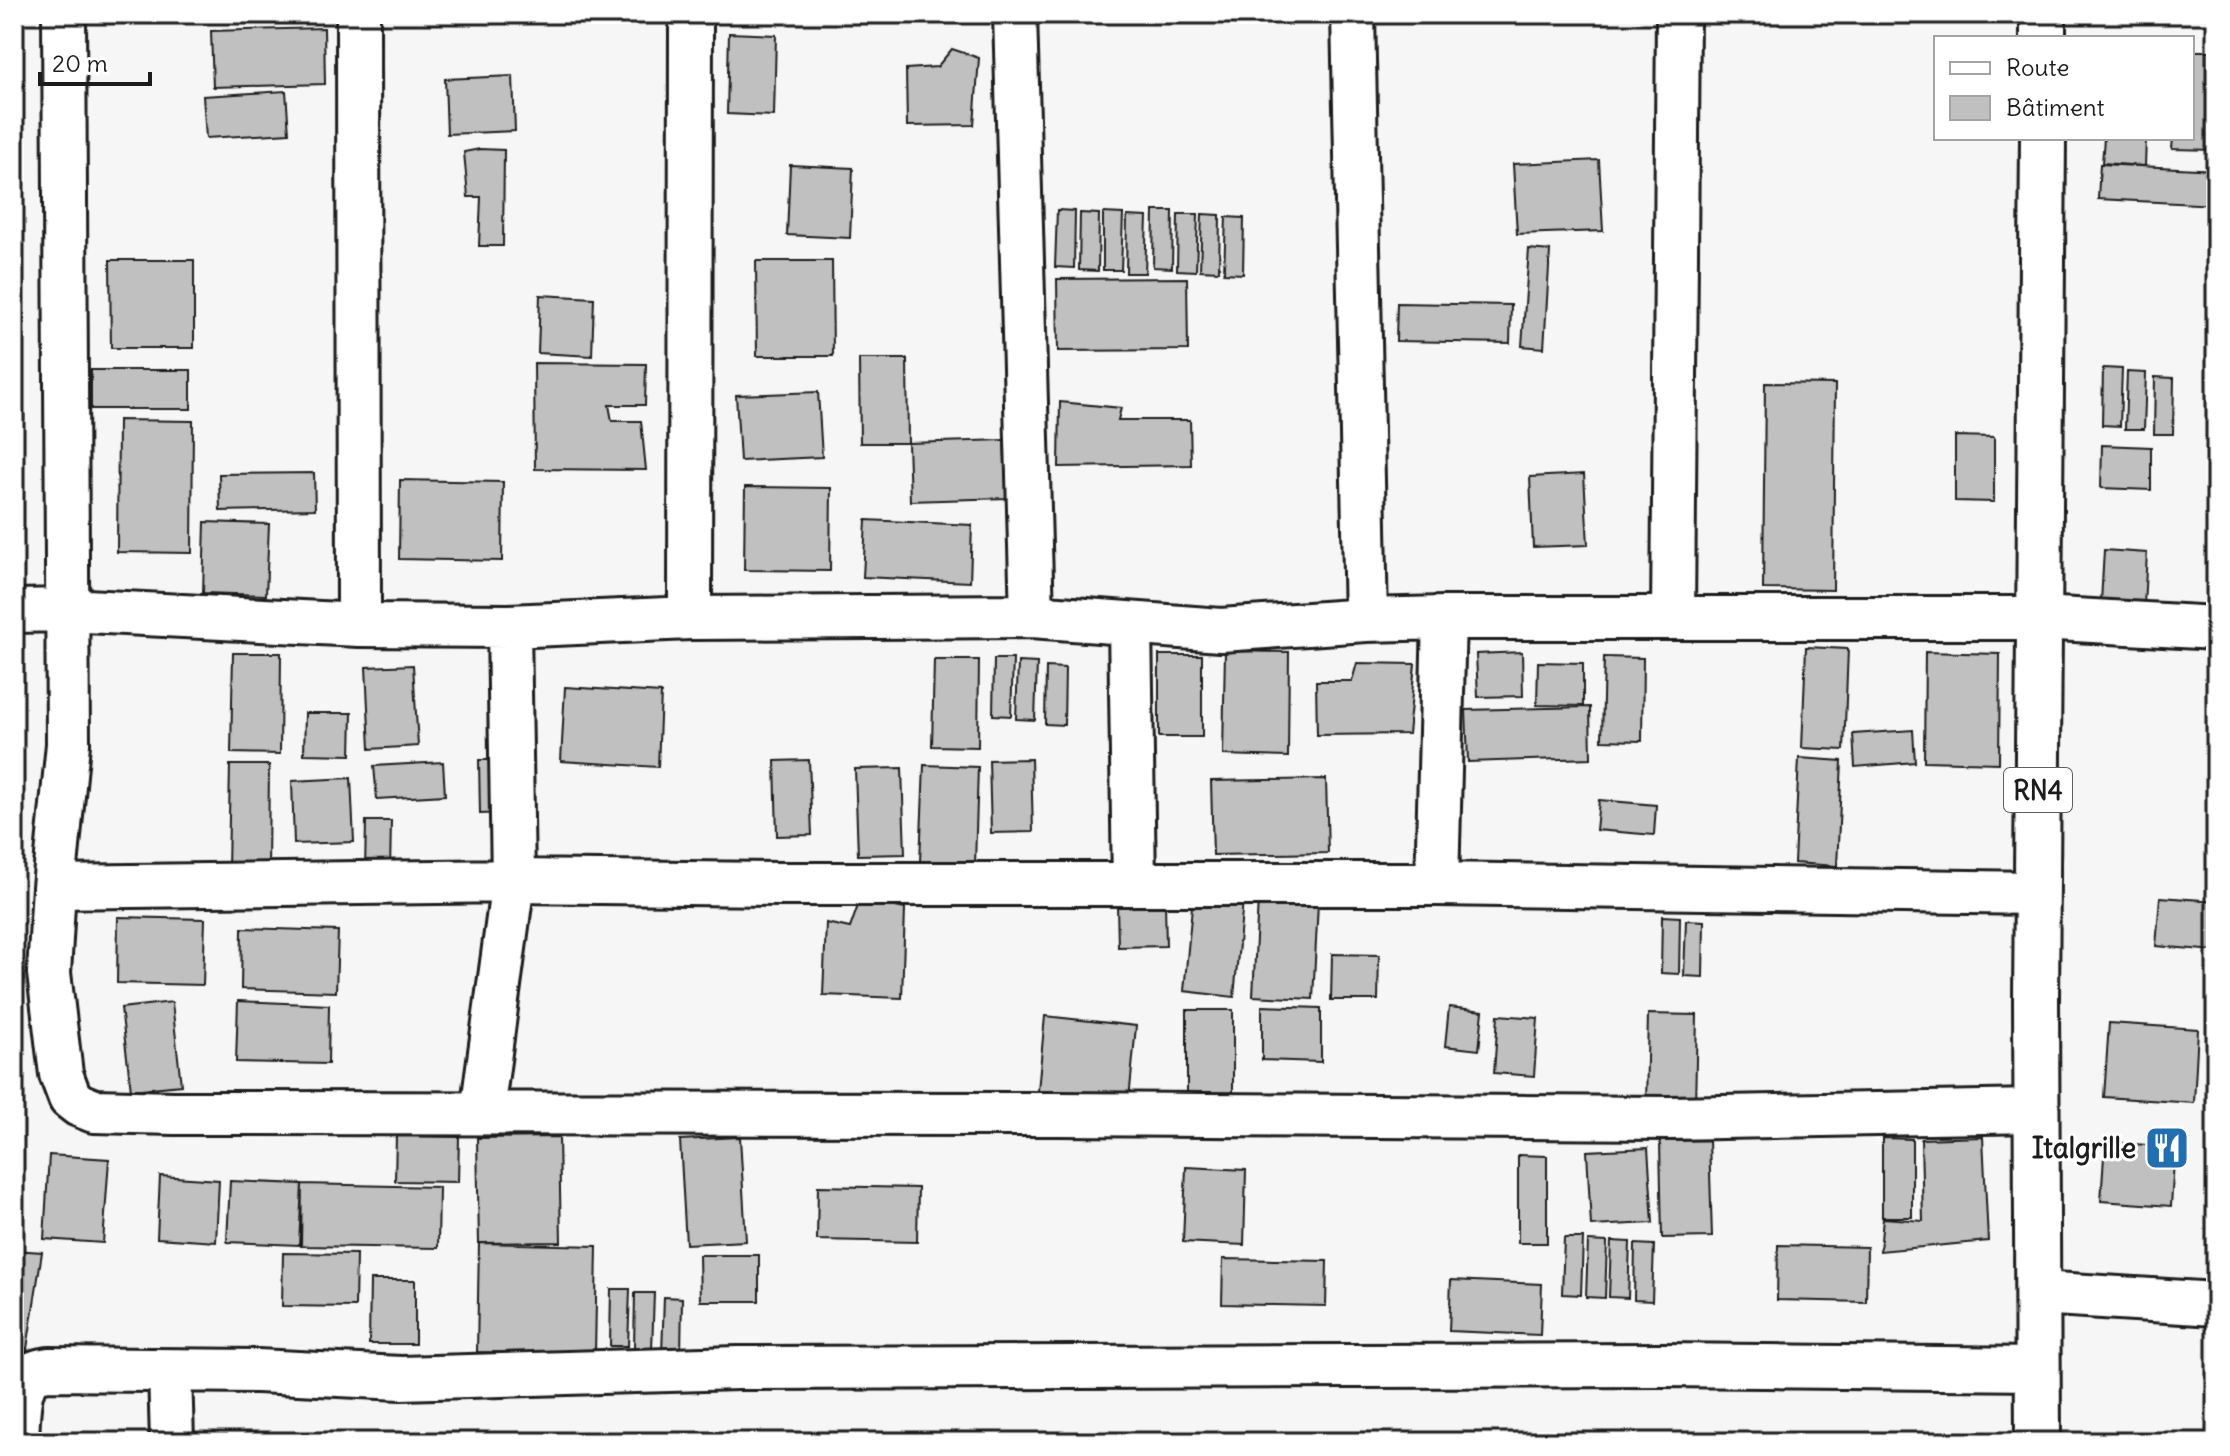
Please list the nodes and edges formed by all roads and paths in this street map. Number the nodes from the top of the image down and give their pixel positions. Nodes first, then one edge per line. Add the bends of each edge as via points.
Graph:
1 (64, 14) edge
2 (358, 14) edge
3 (691, 14) edge
4 (1015, 14) edge
5 (1353, 14) edge
6 (1678, 14) edge
7 (2043, 14) edge
8 (2043, 36) edge
9 (2043, 140) edge
10 (67, 610) junction
11 (14, 611) edge
12 (1032, 616) junction
13 (690, 618) junction
14 (1444, 618) junction
15 (1673, 618) junction
16 (2040, 618) junction
17 (1366, 620) junction
18 (359, 625) junction
19 (1130, 625) junction
20 (509, 626) junction
21 (2216, 628) edge
22 (513, 881) junction
23 (1134, 884) junction
24 (1437, 884) junction
25 (54, 887) junction
26 (2036, 893) junction
27 (32, 975) edge
28 (2036, 1111) junction
29 (482, 1112) junction
30 (2038, 1293) junction
31 (2216, 1304) edge
32 (2038, 1369) junction
33 (170, 1371) junction
34 (17, 1442) edge
35 (172, 1442) edge
36 (2038, 1442) edge

1 - 10 street
2 - 18 street
3 - 13 street
4 - 12 street
5 - 17 street
6 - 15 street
7 - 8 highway
9 - 16 highway, RN4
10 - 11 street
10 - 18 street
10 - 25 street via 68,744
12 - 13 street
12 - 19 street
13 - 20 street
14 - 15 street
14 - 17 street
14 - 24 street
15 - 16 street
16 - 21 street
16 - 26 highway, RN4
17 - 19 street via 1221,630
18 - 20 street
19 - 23 street
20 - 22 street
22 - 23 street
22 - 25 street
22 - 29 street
23 - 24 street
24 - 26 street
25 - 27 street
26 - 28 highway, RN4
27 - 29 street via 70,1098 94,1111
28 - 29 street via 1669,1118
28 - 30 highway, RN4
30 - 31 street
30 - 32 highway, RN4
32 - 33 street via 754,1368 401,1378
32 - 36 highway, RN4
33 - 34 street via 36,1372 22,1387
33 - 35 street

